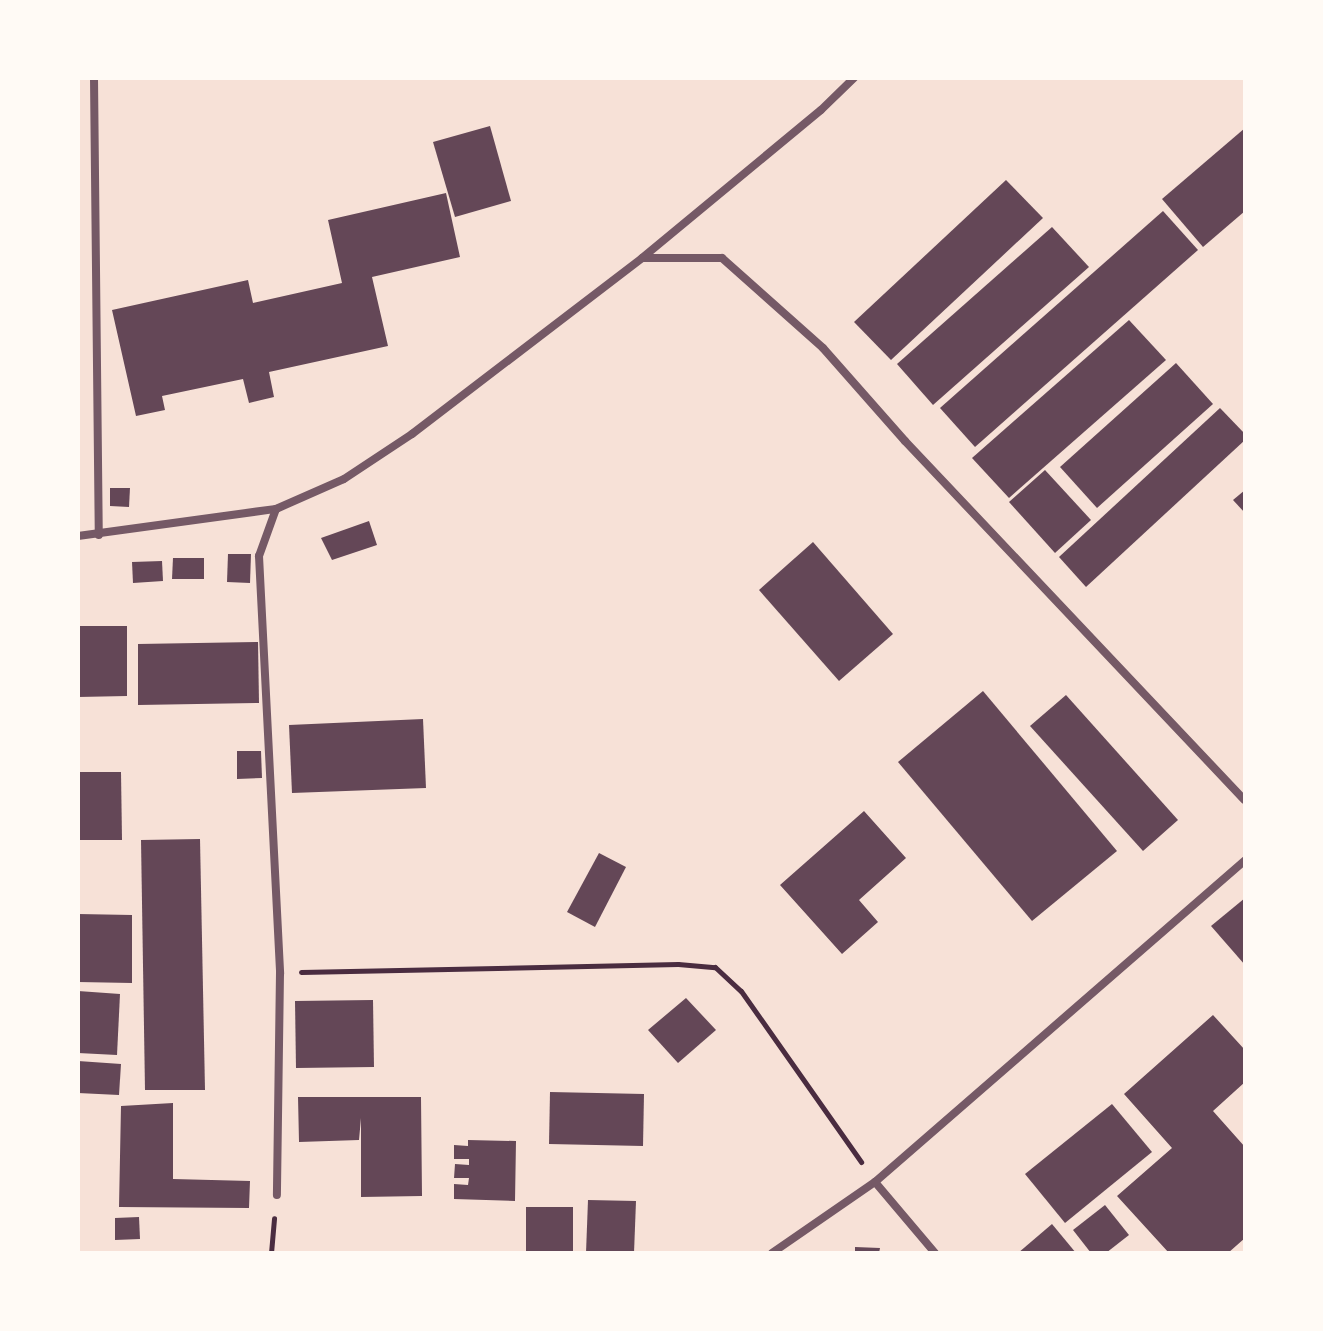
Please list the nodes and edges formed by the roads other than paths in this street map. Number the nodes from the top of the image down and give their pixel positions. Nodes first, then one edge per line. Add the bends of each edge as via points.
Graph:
1 (94, 78) edge
2 (854, 78) edge
3 (642, 258) junction
4 (276, 509) junction
5 (99, 535) junction
6 (78, 536) edge
7 (1245, 800) edge
8 (1245, 860) edge
9 (875, 1182) junction
10 (277, 1195) road end
11 (772, 1253) edge
12 (935, 1253) edge

1 - 5 street
2 - 3 street
3 - 4 street via 412,434 344,479
3 - 7 street via 722,258 823,348
4 - 5 street
4 - 10 street via 259,556 280,973
5 - 6 street
8 - 9 street
9 - 11 street
9 - 12 street

